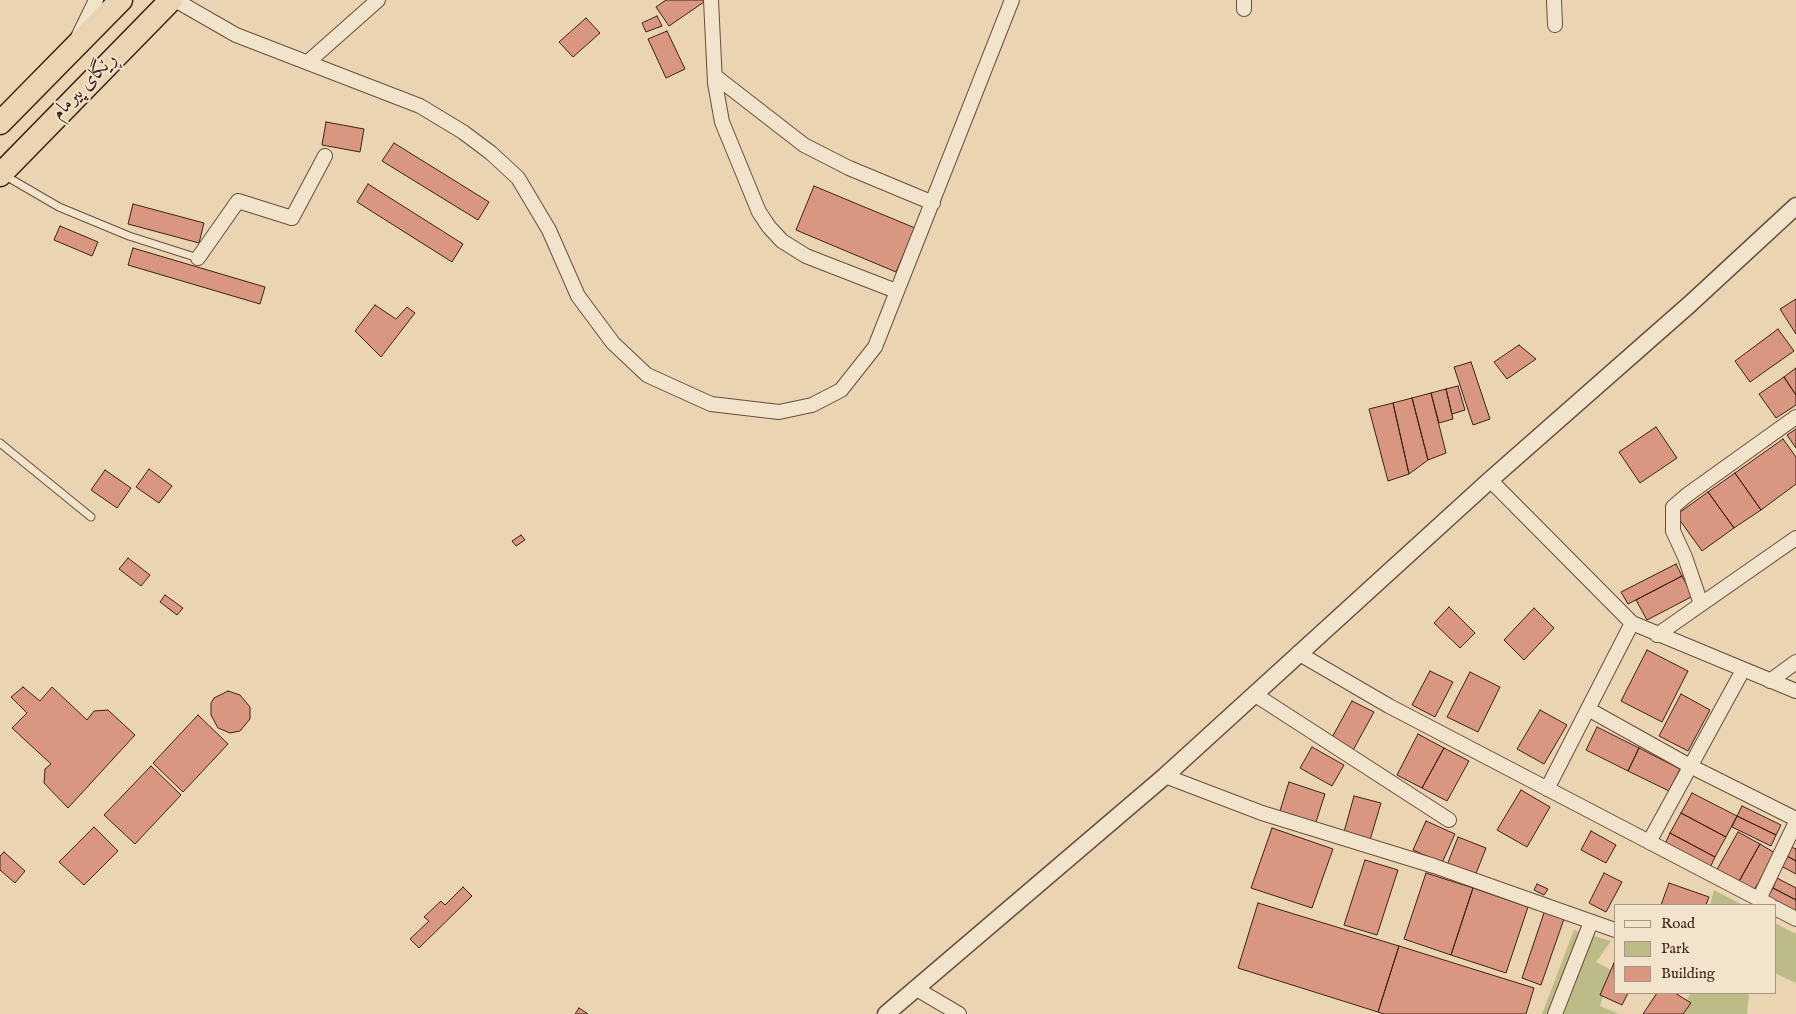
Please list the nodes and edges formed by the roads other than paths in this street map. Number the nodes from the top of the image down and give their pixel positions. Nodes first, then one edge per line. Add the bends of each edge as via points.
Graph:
1 (96, 0) edge
2 (121, 0) edge
3 (378, 0) edge
4 (711, 0) edge
5 (1012, 0) edge
6 (1554, 0) edge
7 (183, 2) edge
8 (1555, 25) dead end
9 (74, 47) junction
10 (308, 62) junction
11 (714, 76) junction
12 (0, 123) edge
13 (324, 156) dead end
14 (1, 175) edge
15 (933, 203) junction
16 (1796, 206) edge
17 (198, 258) joint
18 (896, 290) junction
19 (1796, 417) edge
20 (0, 443) edge
21 (1490, 480) junction
22 (91, 517) dead end
23 (1796, 538) edge
24 (1701, 604) junction
25 (1632, 623) junction
26 (1657, 635) junction
27 (1298, 653) junction
28 (1796, 662) edge
29 (1743, 670) junction
30 (1770, 681) junction
31 (1796, 691) edge
32 (1254, 694) junction
33 (1588, 709) junction
34 (1690, 766) junction
35 (1165, 776) junction
36 (1547, 789) junction
37 (1449, 820) dead end
38 (1796, 821) edge
39 (1649, 842) junction
40 (1764, 902) edge
41 (1776, 909) edge
42 (1796, 919) edge
43 (1591, 922) junction
44 (1614, 930) edge
45 (915, 988) junction
46 (886, 1014) edge
47 (959, 1014) edge
48 (1554, 1014) edge

1 - 9 street
2 - 9 highway, ڕێگای پیرمام
3 - 10 street
4 - 11 street
5 - 15 street
6 - 8 street
7 - 10 street via 236,35
7 - 14 highway, ڕێگای پیرمام
9 - 12 highway, ڕێگای پیرمام
10 - 18 street via 420,106 491,153 518,178 549,230 578,296 614,343 647,375 711,404 779,412 812,405 840,390 875,348
11 - 15 street via 804,145 849,168
11 - 18 street via 722,122 759,212 769,227 782,241 806,256
13 - 17 street via 292,218 238,200
14 - 17 lane via 59,208 129,236
15 - 18 street
16 - 21 street
19 - 24 street via 1673,508 1673,531
20 - 22 lane
21 - 25 street
21 - 27 street
23 - 24 street
24 - 26 street
25 - 26 street
25 - 33 street
26 - 29 street
27 - 32 street
27 - 36 street via 1388,706
28 - 30 street
29 - 30 street
29 - 34 street
30 - 31 street
32 - 35 street
32 - 37 street
33 - 34 street
33 - 36 street
34 - 38 street
34 - 39 street
35 - 43 street via 1262,813 1434,866
35 - 45 street
36 - 39 street
38 - 40 street
39 - 40 street
41 - 42 street
43 - 44 street
43 - 48 street
45 - 46 street
45 - 47 street

